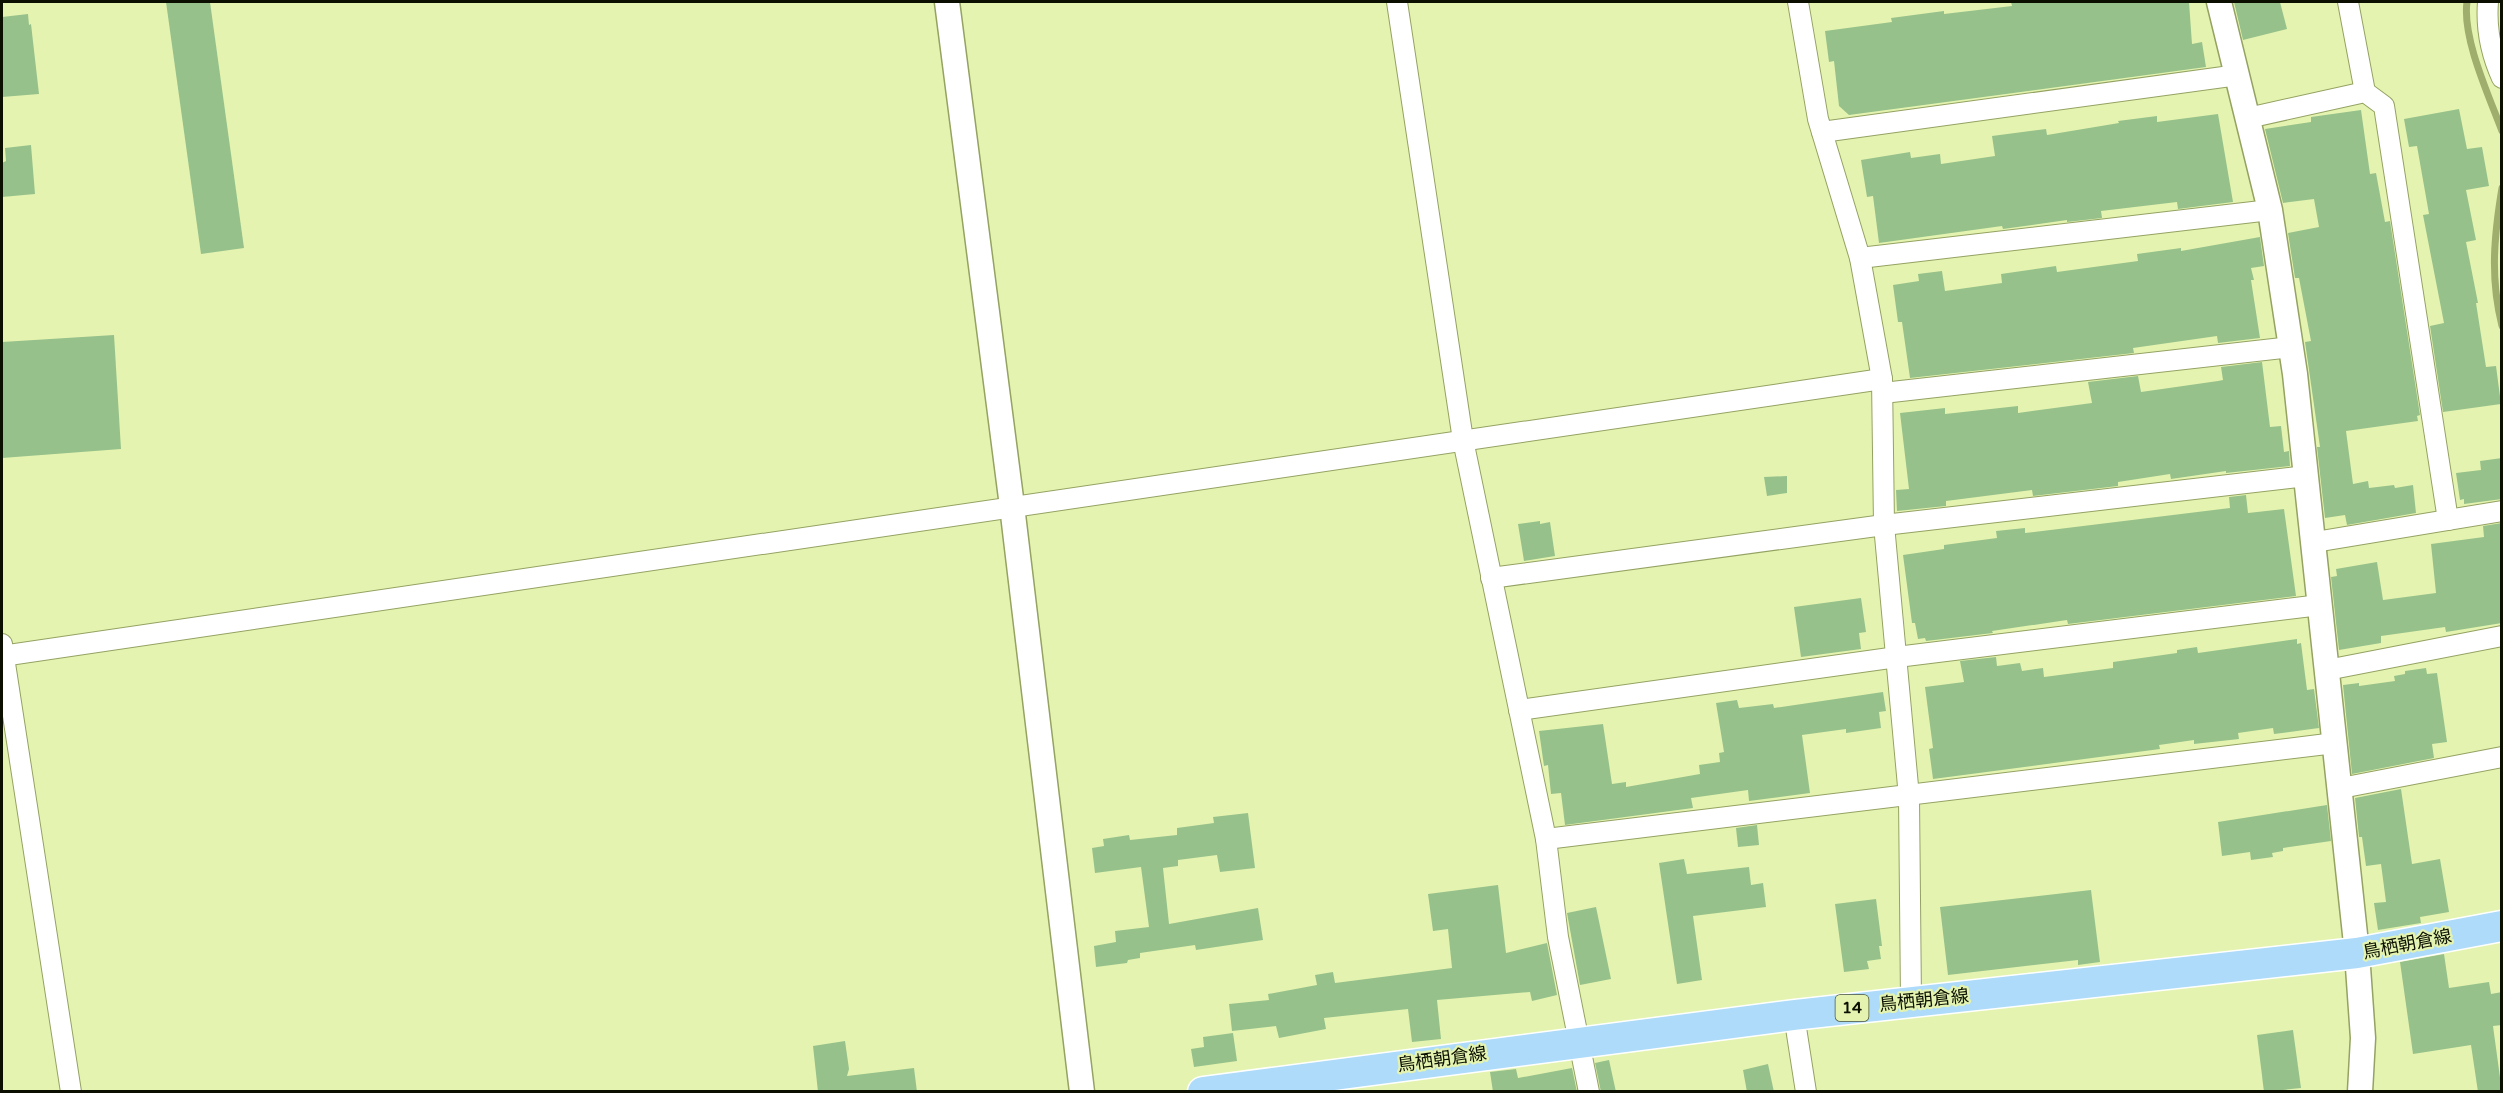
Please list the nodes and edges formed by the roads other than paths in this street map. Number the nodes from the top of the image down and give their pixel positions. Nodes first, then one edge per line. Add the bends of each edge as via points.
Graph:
1 (947, 2) edge
2 (1397, 2) edge
3 (1798, 2) edge
4 (2219, 2) edge
5 (2348, 2) edge
6 (2488, 2) edge
7 (2499, 66) edge
8 (2238, 75) junction
9 (2365, 92) junction
10 (2248, 118) junction
11 (1822, 132) junction
12 (2270, 210) junction
13 (1860, 258) junction
14 (2291, 347) junction
15 (1882, 386) junction
16 (1463, 440) junction
17 (2306, 476) junction
18 (1012, 506) junction
19 (2502, 511) edge
20 (2448, 520) junction
21 (1884, 525) junction
22 (2315, 542) junction
23 (1491, 578) junction
24 (2320, 605) junction
25 (2502, 636) edge
26 (2, 652) edge
27 (1897, 657) junction
28 (2327, 670) junction
29 (1519, 710) junction
30 (2335, 743) junction
31 (2502, 757) edge
32 (2341, 788) junction
33 (1909, 796) junction
34 (1546, 839) junction
35 (2502, 926) edge
36 (2357, 953) junction
37 (1911, 1001) junction
38 (1794, 1015) junction
39 (1579, 1041) junction
40 (71, 1092) edge
41 (1082, 1092) edge
42 (1203, 1092) edge
43 (1589, 1092) edge
44 (1806, 1092) edge
45 (2360, 1092) edge

1 - 18 street
2 - 16 street
3 - 11 street
4 - 8 street
5 - 9 street
6 - 7 street via 2487,15
8 - 10 street
8 - 11 street
9 - 10 street
9 - 20 street via 2384,106
10 - 12 street
11 - 13 street
12 - 13 street
12 - 14 street
13 - 15 street
14 - 15 street
14 - 17 street
15 - 16 street
15 - 21 street
16 - 18 street
16 - 23 street
17 - 21 street
17 - 22 street
18 - 26 street
18 - 41 street
19 - 20 street
20 - 22 street
21 - 23 street
21 - 27 street
22 - 24 street
23 - 29 street
24 - 27 street
24 - 28 street
25 - 28 street
26 - 40 street
27 - 29 street
27 - 33 street
28 - 30 street
29 - 34 street
30 - 32 street
30 - 33 street
31 - 32 street
32 - 36 street
33 - 34 street
33 - 37 street
34 - 39 street via 1558,937
35 - 36 main road, 鳥栖朝倉線 / 14
36 - 37 main road, 鳥栖朝倉線 / 14
36 - 45 street via 2363,1038
37 - 38 main road, 鳥栖朝倉線 / 14
38 - 39 main road, 鳥栖朝倉線 / 14
38 - 44 street
39 - 42 main road, 鳥栖朝倉線 / 14
39 - 43 street

